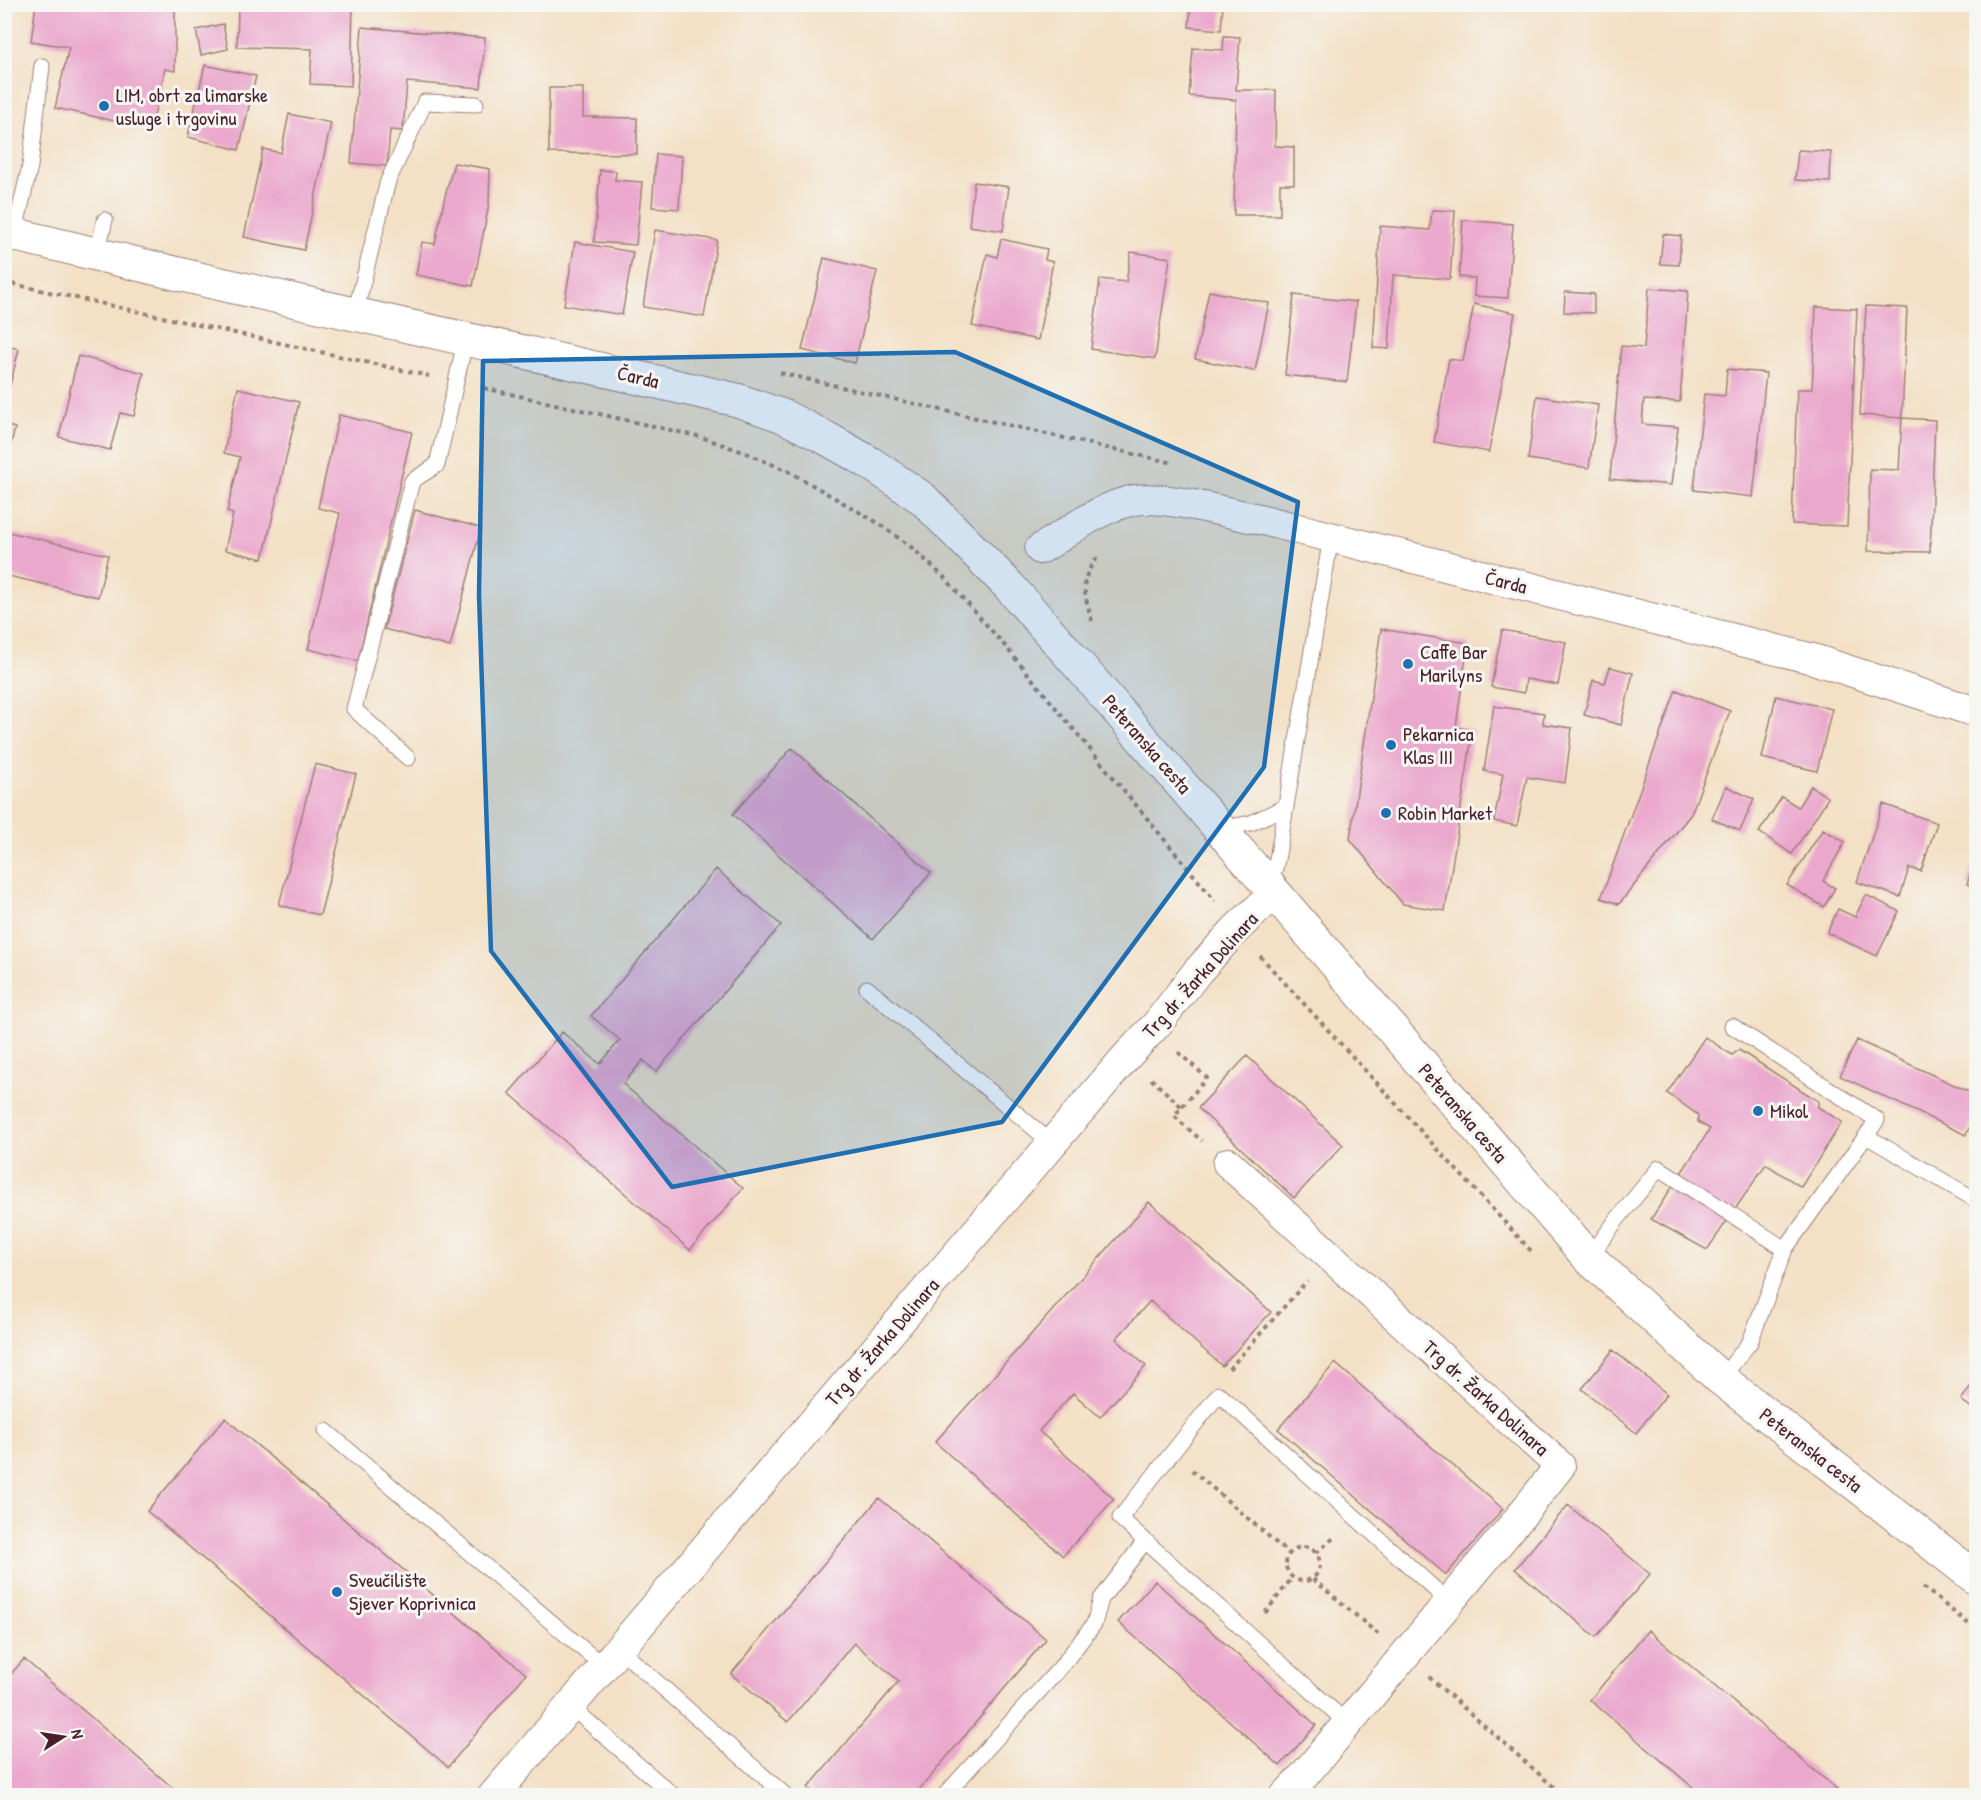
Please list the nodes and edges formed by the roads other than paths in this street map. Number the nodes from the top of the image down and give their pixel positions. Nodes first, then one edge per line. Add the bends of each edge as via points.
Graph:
1 (42, 66) dead end
2 (476, 104) dead end
3 (105, 220) dead end
4 (9, 234) edge
5 (97, 254) junction
6 (355, 314) junction
7 (466, 338) junction
8 (1331, 537) junction
9 (1040, 549) dead end
10 (1009, 586) joint
11 (1977, 711) edge
12 (408, 758) dead end
13 (1285, 807) junction
14 (1220, 829) junction
15 (1271, 889) junction
16 (867, 988) dead end
17 (1732, 1026) dead end
18 (1866, 1136) junction
19 (1053, 1144) junction
20 (1228, 1163) road end
21 (1977, 1200) edge
22 (1785, 1249) junction
23 (1589, 1258) junction
24 (1721, 1379) junction
25 (326, 1431) dead end
26 (1145, 1541) junction
27 (1977, 1578) edge
28 (1449, 1602) junction
29 (610, 1657) junction
30 (570, 1706) junction
31 (1347, 1723) junction
32 (493, 1796) edge
33 (674, 1796) edge
34 (786, 1796) edge
35 (944, 1796) edge
36 (1285, 1796) edge

1 - 4 lane via 30,166
2 - 6 lane via 425,102 388,181
3 - 5 lane
4 - 5 main road, Čarda
5 - 6 main road, Čarda
6 - 7 main road, Čarda
7 - 10 main road, Čarda via 737,400 783,416 870,463 922,498
7 - 12 lane via 437,465 412,481 354,709
8 - 9 street, Čarda via 1174,502 1137,500 1100,513
8 - 11 street, Čarda via 1813,659
8 - 13 lane
10 - 14 main road, Peteranska cesta
13 - 14 lane via 1251,823
13 - 15 lane
14 - 15 main road, Peteranska cesta
15 - 19 street, Trg dr. Žarka Dolinara
15 - 23 main road, Peteranska cesta
16 - 19 lane
17 - 18 lane via 1877,1120
18 - 21 lane
18 - 22 lane
19 - 29 street, Trg dr. Žarka Dolinara
20 - 28 street, Trg dr. Žarka Dolinara via 1560,1466
22 - 23 lane via 1659,1168
22 - 24 lane via 1750,1342
23 - 24 main road, Peteranska cesta
24 - 27 main road, Peteranska cesta
25 - 29 lane
26 - 28 lane via 1120,1518 1219,1394
26 - 31 lane
26 - 35 lane via 1101,1599 1094,1624 1060,1668
28 - 31 street, Trg dr. Žarka Dolinara
29 - 30 street, Trg dr. Žarka Dolinara
29 - 34 lane
30 - 32 street, Trg dr. Žarka Dolinara
30 - 33 lane
31 - 36 street, Trg dr. Žarka Dolinara

